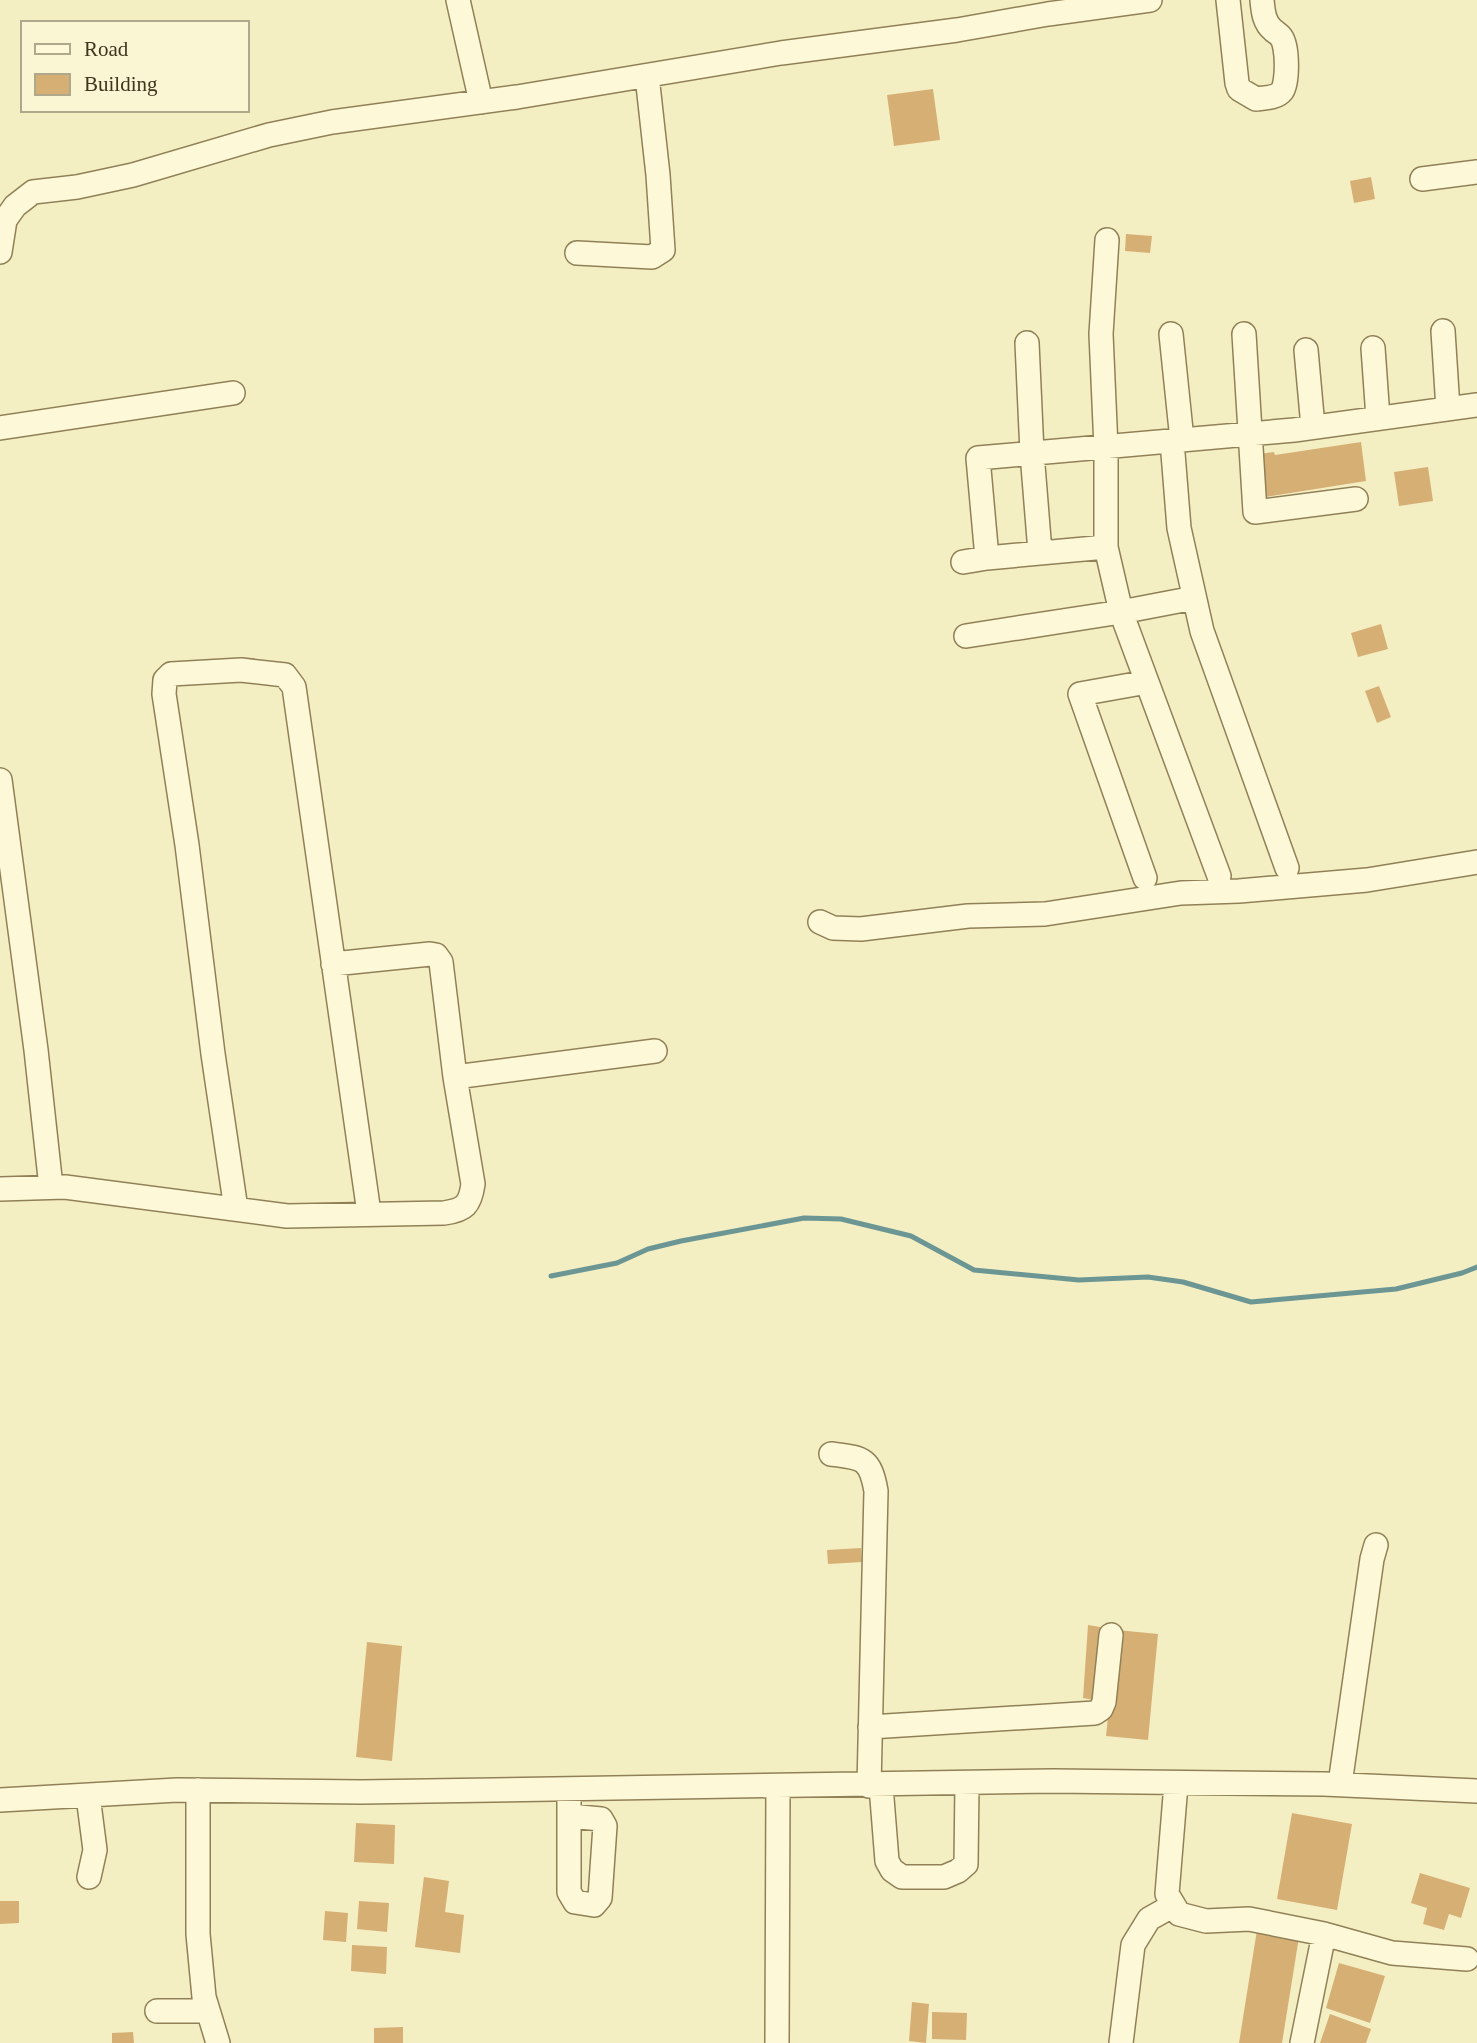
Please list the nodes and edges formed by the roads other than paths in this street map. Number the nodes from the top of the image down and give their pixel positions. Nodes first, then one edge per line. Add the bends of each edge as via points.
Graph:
1 (458, 0) edge
2 (1150, 0) edge
3 (1228, 0) edge
4 (1262, 0) edge
5 (647, 76) junction
6 (481, 102) junction
7 (1477, 172) edge
8 (1422, 179) dead end
9 (1107, 240) dead end
10 (0, 252) edge
11 (577, 253) dead end
12 (1443, 331) dead end
13 (1171, 334) dead end
14 (1244, 334) dead end
15 (1027, 343) dead end
16 (1373, 348) dead end
17 (1306, 350) dead end
18 (233, 393) dead end
19 (1477, 405) edge
20 (1448, 409) junction
21 (1378, 418) junction
22 (1313, 427) junction
23 (0, 428) edge
24 (1249, 434) junction
25 (1177, 440) junction
26 (1106, 448) junction
27 (1032, 453) junction
28 (1356, 499) dead end
29 (1106, 547) junction
30 (1040, 552) junction
31 (987, 558) junction
32 (963, 562) dead end
33 (1194, 598) junction
34 (1121, 612) junction
35 (966, 636) dead end
36 (1147, 682) junction
37 (0, 780) edge
38 (1477, 862) edge
39 (1287, 869) dead end
40 (1219, 876) dead end
41 (1145, 878) dead end
42 (820, 922) dead end
43 (333, 964) junction
44 (655, 1051) dead end
45 (455, 1077) junction
46 (51, 1187) junction
47 (0, 1189) edge
48 (236, 1209) junction
49 (369, 1213) junction
50 (831, 1454) dead end
51 (1376, 1545) dead end
52 (1111, 1635) dead end
53 (870, 1727) junction
54 (967, 1784) junction
55 (1176, 1784) junction
56 (1340, 1784) junction
57 (778, 1786) junction
58 (875, 1786) junction
59 (569, 1789) junction
60 (198, 1790) junction
61 (1477, 1791) edge
62 (88, 1796) junction
63 (0, 1800) edge
64 (569, 1816) dead end
65 (89, 1877) dead end
66 (1172, 1906) junction
67 (1324, 1934) junction
68 (1467, 1959) dead end
69 (157, 2011) dead end
70 (206, 2011) junction
71 (218, 2043) edge
72 (777, 2043) edge
73 (1121, 2043) edge
74 (1302, 2043) edge

1 - 6 street
2 - 5 street
3 - 4 street via 1237,83 1256,99 1280,93 1285,75 1285,46 1265,20
5 - 6 street
5 - 11 street via 663,250 652,257
6 - 10 street via 332,122 269,135 133,175 33,192 5,220
7 - 8 street
9 - 26 street via 1101,334
12 - 20 street
13 - 25 street
14 - 24 street
15 - 27 street
16 - 21 street
17 - 22 street
18 - 23 street
19 - 20 street
20 - 21 street
21 - 22 street
22 - 24 street
24 - 25 street
24 - 28 street via 1255,512
25 - 26 street
25 - 33 street via 1179,528
26 - 27 street
26 - 29 street
27 - 30 street
27 - 31 street via 978,458
29 - 30 street
29 - 34 street
30 - 31 street
31 - 32 street
33 - 34 street
33 - 39 street
34 - 35 street
34 - 36 street
36 - 40 street
36 - 41 street via 1080,694
37 - 46 street
38 - 42 street via 1367,880 1181,893 1045,914 968,916 861,929 832,928
43 - 45 street via 436,955 441,962
43 - 48 street via 290,681 285,675 241,670 168,676 164,680 168,731
43 - 49 street
44 - 45 street
45 - 49 street via 473,1184 471,1198 462,1208 444,1213
46 - 47 street
46 - 48 street
48 - 49 street via 287,1216
50 - 53 street via 867,1462 876,1491
51 - 56 street
52 - 53 street via 1104,1702 1095,1713
53 - 58 street
54 - 55 street
54 - 58 street
54 - 58 street via 966,1864 944,1877 902,1877 892,1870
55 - 56 street
55 - 66 street via 1167,1894
56 - 61 street
57 - 58 street
57 - 59 street
57 - 72 street
59 - 60 street
59 - 64 street
60 - 62 street
60 - 70 street via 198,1934
62 - 63 street
62 - 65 street via 95,1850
66 - 67 street via 1179,1914 1206,1921 1250,1919
66 - 73 street via 1149,1919 1133,1945
67 - 68 street via 1392,1954
67 - 74 street
69 - 70 street
70 - 71 street

